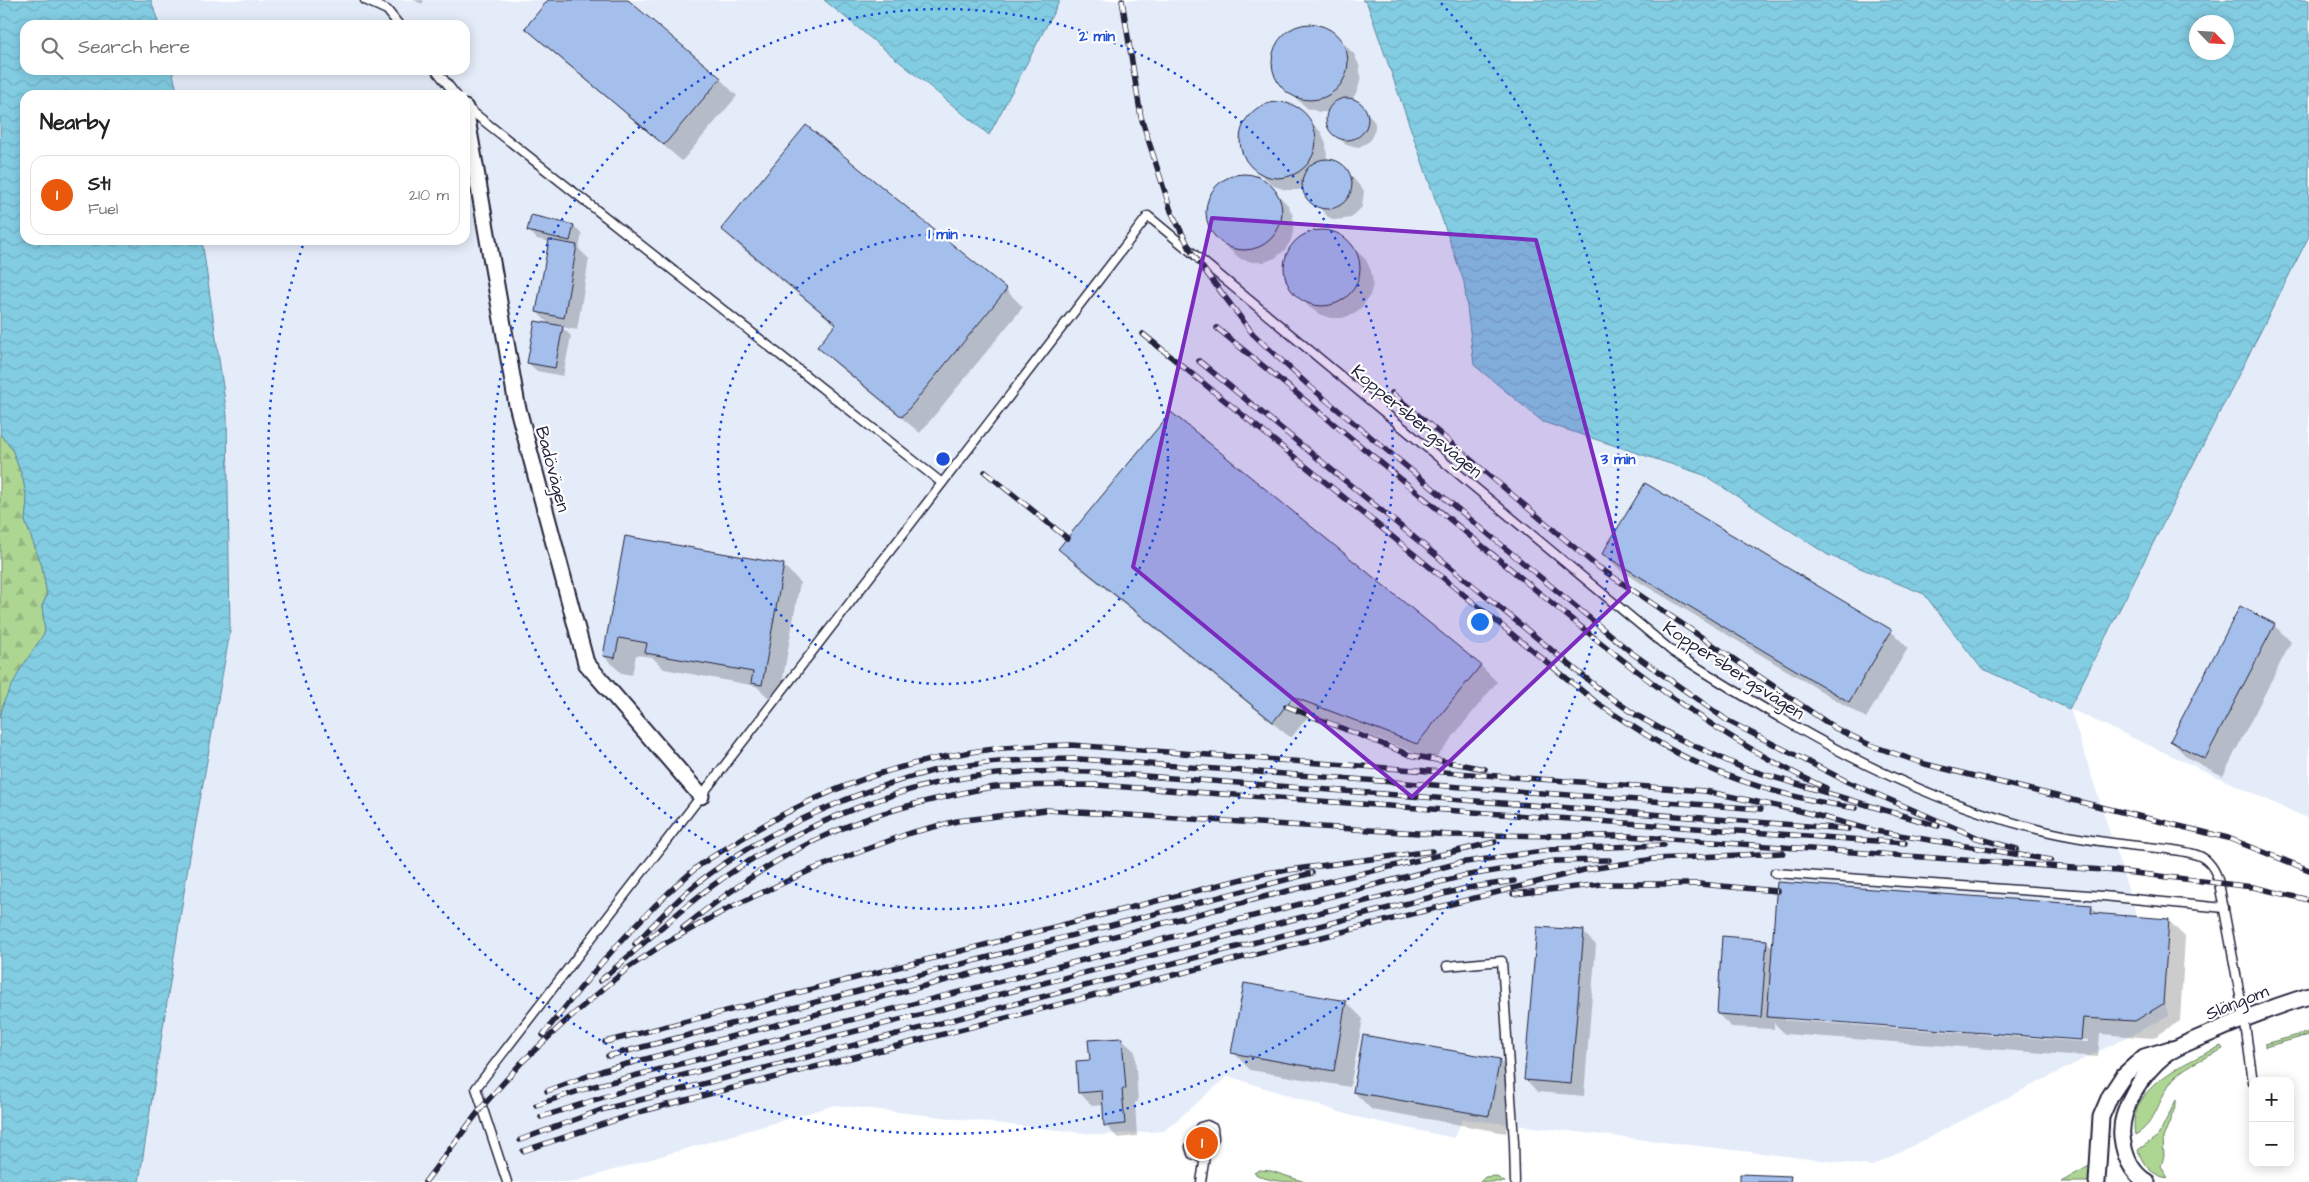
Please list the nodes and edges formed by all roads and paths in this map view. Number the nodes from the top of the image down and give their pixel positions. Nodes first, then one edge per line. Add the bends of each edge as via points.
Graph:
1 (366, 0) edge
2 (395, 20) edge
3 (440, 75) edge
4 (452, 90) edge
5 (470, 111) edge
6 (470, 136) edge
7 (942, 483) junction
8 (701, 796) junction
9 (1775, 874) dead end
10 (2224, 908) junction
11 (1447, 966) dead end
12 (2309, 996) edge
13 (2244, 1017) junction
14 (2181, 1046) junction
15 (2252, 1077) edge
16 (1204, 1159) dead end
17 (507, 1182) edge
18 (1201, 1182) edge
19 (1515, 1182) edge
20 (2097, 1182) edge
21 (2147, 1182) edge

1 - 2 lane via 388,10
3 - 4 lane
5 - 7 lane
6 - 8 street, Badövägen via 517,405 586,663
7 - 8 lane
7 - 10 lane, Koppersbergsvägen via 1148,216 1666,646 1697,668 1807,735 1940,797 2026,827 2073,839 2197,855 2216,874
8 - 17 lane via 476,1088
9 - 10 lane via 2103,896
10 - 13 lane, Koppersbergsvägen
11 - 19 lane via 1502,961
12 - 13 street, Slängom
13 - 14 street, Slängom
13 - 15 lane, Koppersbergsvägen
14 - 20 street, Slängom via 2144,1057 2116,1084 2100,1117
14 - 21 street, Slängom via 2165,1055 2151,1070 2130,1101 2124,1118 2121,1132 2127,1156 2135,1173
16 - 18 lane

